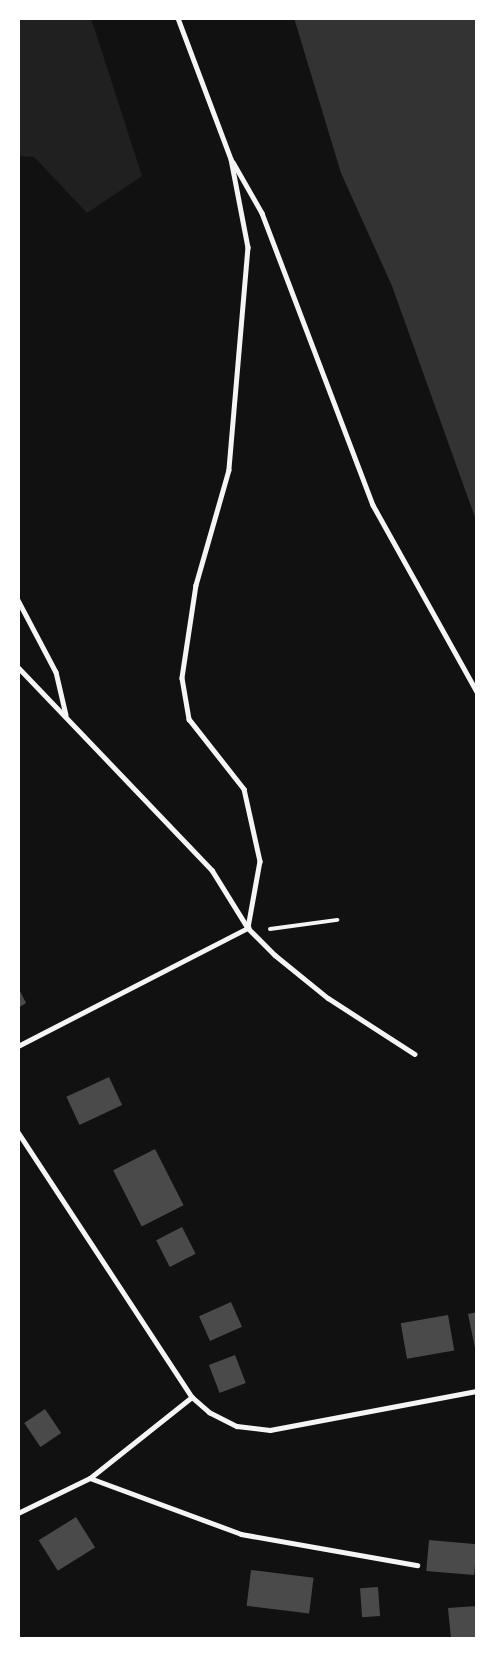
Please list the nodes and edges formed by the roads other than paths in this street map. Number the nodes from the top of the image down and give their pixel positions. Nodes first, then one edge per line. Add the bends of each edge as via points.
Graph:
1 (178, 18) edge
2 (231, 159) junction
3 (18, 600) edge
4 (18, 667) edge
5 (477, 692) edge
6 (66, 718) junction
7 (248, 928) junction
8 (18, 1046) edge
9 (415, 1054) dead end
10 (18, 1132) edge
11 (477, 1391) edge
12 (192, 1397) junction
13 (90, 1478) junction
14 (18, 1513) edge
15 (417, 1565) dead end

1 - 2 lane
2 - 5 lane via 262,213 373,505
2 - 7 lane via 248,247 229,470 196,585 182,678 189,719 244,789 260,861
3 - 6 lane via 56,672
4 - 6 lane
6 - 7 lane via 212,870
7 - 8 lane
7 - 9 lane via 327,998
10 - 12 lane
11 - 12 lane via 270,1430 237,1426
12 - 13 lane
13 - 14 lane
13 - 15 lane via 241,1534

